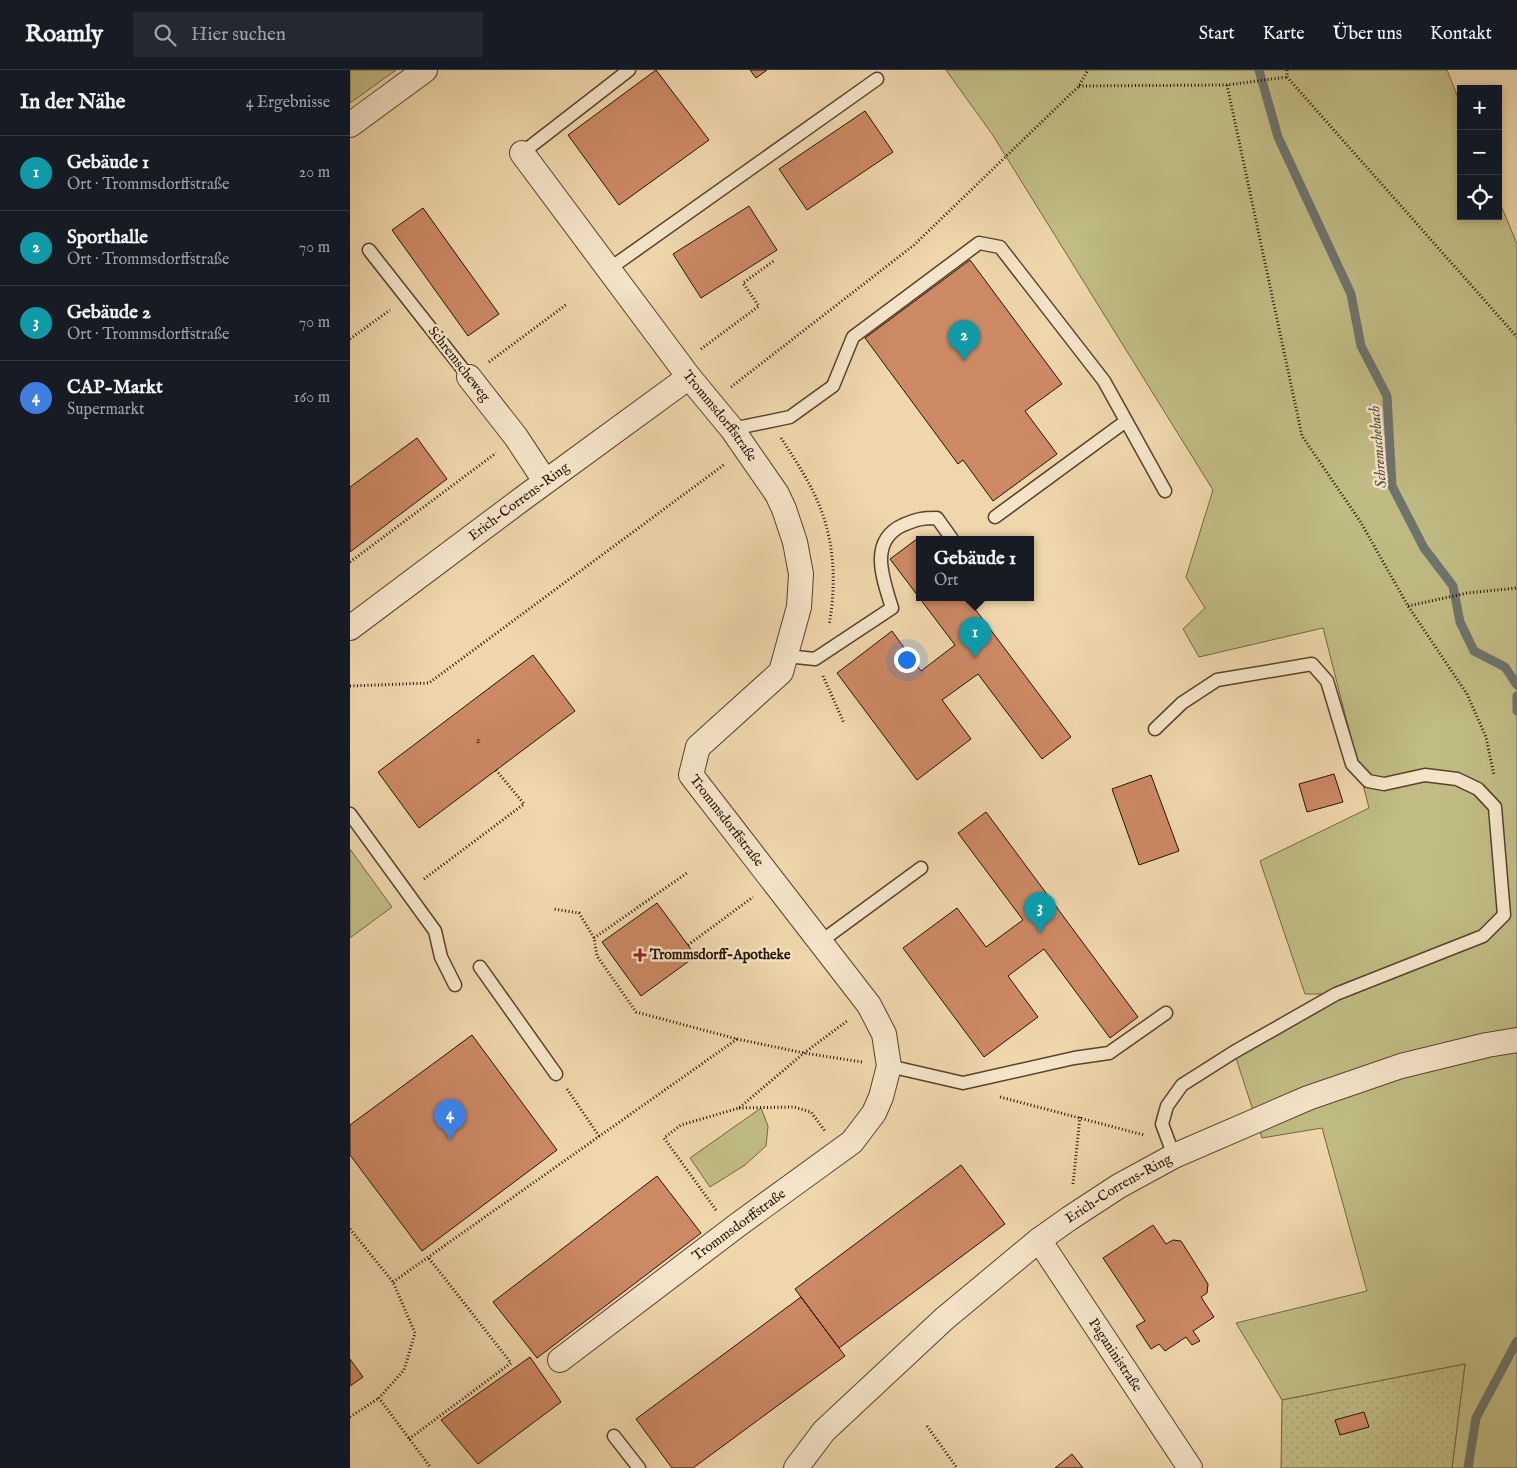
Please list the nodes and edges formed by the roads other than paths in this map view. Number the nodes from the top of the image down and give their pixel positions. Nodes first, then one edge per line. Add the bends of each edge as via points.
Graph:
1 (425, 70) edge
2 (629, 70) edge
3 (877, 79) dead end
4 (350, 125) edge
5 (522, 153) joint
6 (369, 250) dead end
7 (609, 269) junction
8 (685, 371) junction
9 (470, 377) joint
10 (1126, 421) junction
11 (732, 429) junction
12 (546, 481) junction
13 (1165, 491) dead end
14 (995, 517) dead end
15 (950, 536) edge
16 (350, 628) edge
17 (786, 656) junction
18 (1155, 729) dead end
19 (350, 814) edge
20 (921, 868) dead end
21 (820, 942) junction
22 (480, 967) dead end
23 (454, 985) dead end
24 (1166, 1013) dead end
25 (1517, 1040) edge
26 (889, 1066) junction
27 (556, 1074) road end
28 (1174, 1156) junction
29 (1039, 1240) junction
30 (560, 1360) dead end
31 (614, 1436) dead end
32 (639, 1468) edge
33 (796, 1468) edge
34 (1190, 1468) edge

1 - 4 street
2 - 5 lane
3 - 7 lane
5 - 7 street, Trommsdorffstraße
6 - 9 lane, Schremscheweg
7 - 8 street, Trommsdorffstraße
8 - 11 street, Trommsdorffstraße
8 - 12 street, Erich-Correns-Ring
9 - 12 street, Schremscheweg
10 - 11 lane via 1104,381 1000,247 979,244 853,338 833,386 790,417
10 - 13 lane
10 - 14 lane
11 - 17 street, Trommsdorffstraße via 777,494 795,542 801,574 799,608
12 - 16 street, Erich-Correns-Ring
15 - 17 lane via 937,518 920,518 894,530 882,545 882,576 892,608 815,658
17 - 21 street, Trommsdorffstraße via 781,672 698,747 691,775
18 - 28 lane via 1182,703 1217,680 1312,664 1327,681 1352,764 1368,781 1384,784 1425,775 1458,779 1478,789 1496,807 1504,914 1483,936 1336,994 1182,1085 1167,1106 1162,1124
19 - 23 lane via 435,931 440,957
20 - 21 lane
21 - 26 street, Trommsdorffstraße via 869,1005 884,1034
22 - 27 lane
24 - 26 lane via 1109,1053 962,1083
25 - 28 street, Erich-Correns-Ring via 1401,1066 1308,1098
26 - 30 street, Trommsdorffstraße via 874,1113 852,1142
28 - 29 street, Erich-Correns-Ring via 1119,1186
29 - 33 street, Erich-Correns-Ring via 937,1325 824,1431
29 - 34 street, Paganinistraße
31 - 32 lane

